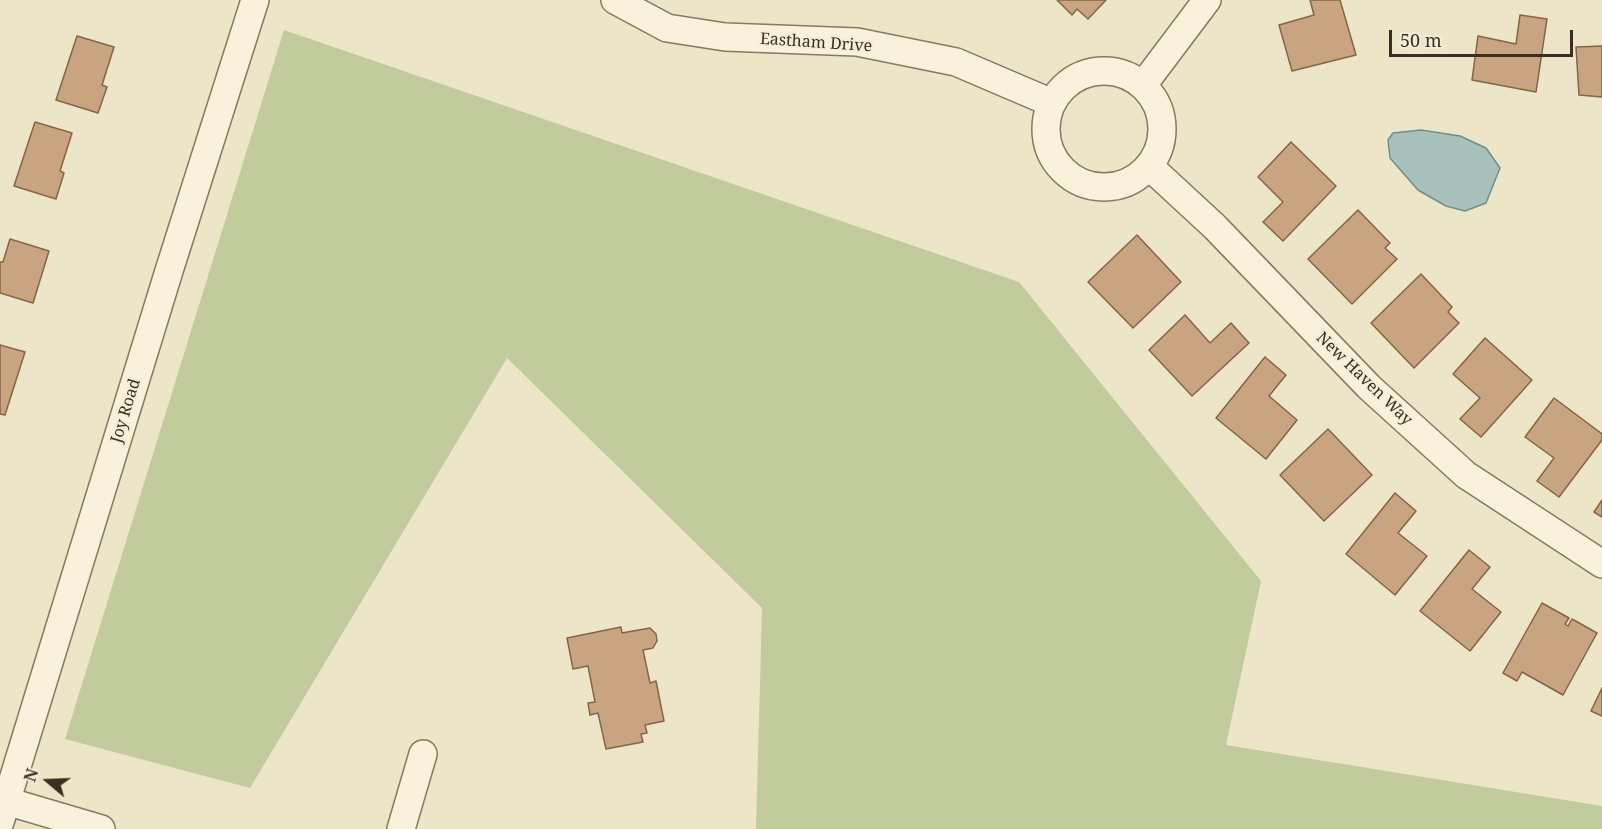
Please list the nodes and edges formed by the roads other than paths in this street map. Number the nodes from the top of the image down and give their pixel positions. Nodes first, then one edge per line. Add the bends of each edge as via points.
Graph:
1 (255, 0) edge
2 (615, 0) edge
3 (1208, 0) edge
4 (1143, 85) junction
5 (1052, 103) junction
6 (1149, 166) junction
7 (1602, 564) edge
8 (423, 754) dead end
9 (3, 812) edge
10 (101, 829) edge
11 (401, 829) edge

1 - 9 street, Joy Road
2 - 5 street, Eastham Drive via 667,28 725,38 857,42 956,62
3 - 4 street
4 - 5 street via 1125,74 1104,70 1083,74 1065,85
4 - 6 street via 1156,102 1163,124 1160,146
5 - 6 street via 1046,126 1050,150 1063,170 1083,184 1107,188 1131,181
6 - 7 street, New Haven Way via 1215,227 1370,387 1466,475
8 - 11 street
9 - 10 street

